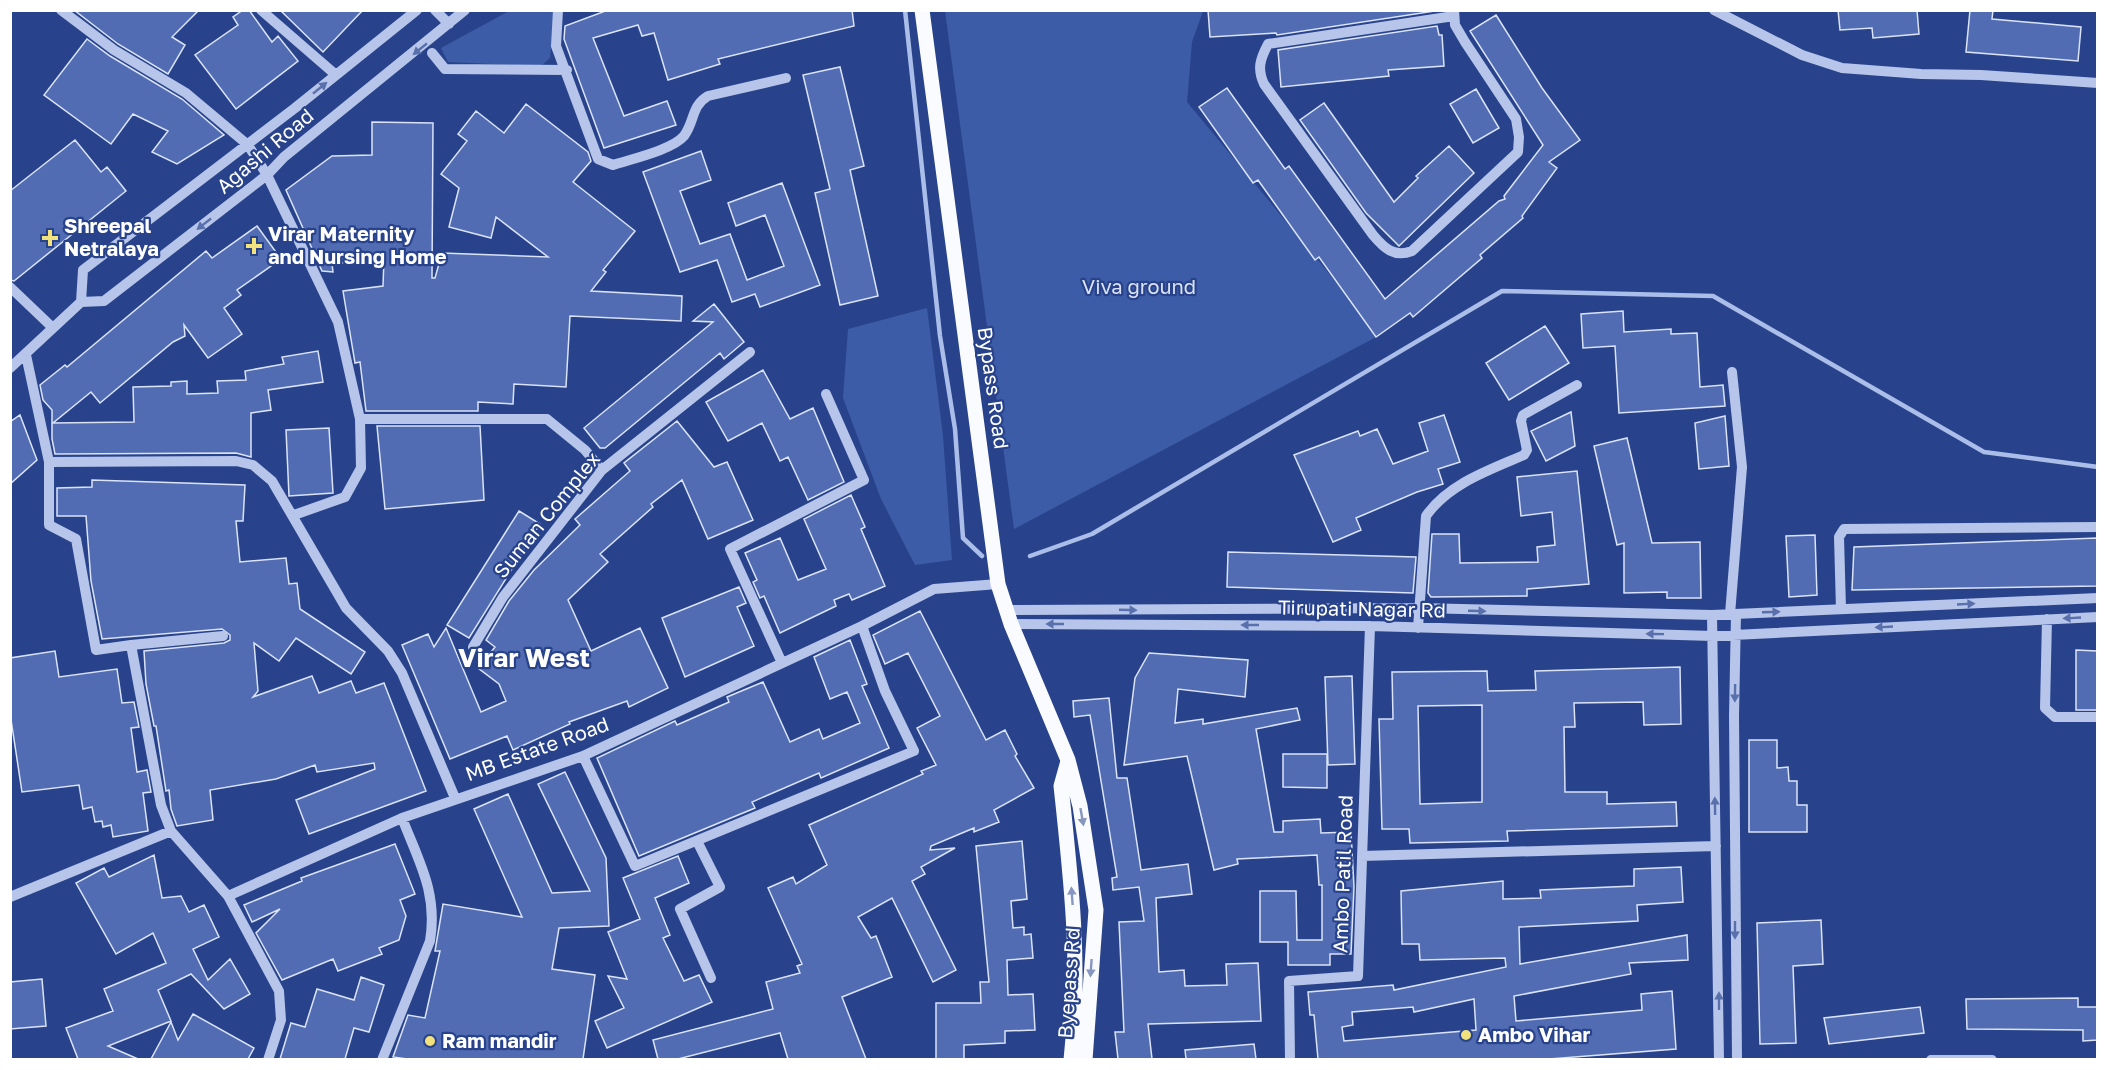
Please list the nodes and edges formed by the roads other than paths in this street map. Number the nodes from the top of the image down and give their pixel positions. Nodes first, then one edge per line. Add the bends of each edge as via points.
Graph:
1 (61, 10) edge
2 (261, 10) edge
3 (417, 10) edge
4 (435, 10) edge
5 (465, 10) edge
6 (558, 10) edge
7 (921, 10) edge
8 (1714, 10) edge
9 (1454, 13) edge
10 (449, 24) junction
11 (432, 53) dead end
12 (567, 70) junction
13 (336, 75) junction
14 (786, 78) dead end
15 (2097, 83) edge
16 (248, 145) junction
17 (267, 175) junction
18 (10, 287) edge
19 (81, 302) junction
20 (53, 328) junction
21 (750, 352) dead end
22 (26, 355) junction
23 (10, 368) edge
24 (1732, 372) dead end
25 (1577, 385) dead end
26 (826, 394) dead end
27 (360, 418) junction
28 (49, 462) junction
29 (602, 470) junction
30 (294, 515) junction
31 (2097, 526) edge
32 (998, 584) junction
33 (2097, 598) edge
34 (1418, 608) junction
35 (1841, 609) junction
36 (1733, 614) junction
37 (1712, 615) junction
38 (1009, 617) junction
39 (2097, 617) edge
40 (2047, 619) junction
41 (862, 626) junction
42 (1370, 626) junction
43 (1418, 628) junction
44 (1736, 634) junction
45 (223, 636) dead end
46 (1713, 636) junction
47 (131, 645) junction
48 (473, 647) dead end
49 (782, 663) junction
50 (2097, 717) edge
51 (584, 756) junction
52 (1068, 760) junction
53 (455, 798) junction
54 (402, 818) junction
55 (171, 831) junction
56 (697, 841) junction
57 (1716, 846) junction
58 (1362, 856) junction
59 (228, 896) junction
60 (10, 897) edge
61 (1718, 902) junction
62 (1736, 902) junction
63 (711, 978) dead end
64 (268, 1059) edge
65 (382, 1059) edge
66 (1071, 1059) edge
67 (1085, 1059) edge
68 (1290, 1059) edge
69 (1719, 1059) edge
70 (1737, 1059) edge
71 (1931, 1059) edge
72 (1992, 1059) edge

1 - 16 street via 114,50 186,93
2 - 13 street
3 - 13 street, Agashi Road
4 - 10 street
5 - 10 street, Agashi Road
6 - 12 street via 556,46
7 - 32 main road, Bypass Road
8 - 15 street via 1802,54 1842,68
9 - 9 street via 1464,42 1516,119 1518,152 1412,251 1397,254 1384,248 1373,235 1264,84 1259,73 1262,55 1268,44
10 -> 17 street, Agashi Road
11 - 12 street via 445,69
12 - 14 street via 598,159 613,165 673,144 688,128 699,102 708,96
16 -> 13 street, Agashi Road
16 - 17 street
16 - 19 street, Agashi Road via 83,270
17 -> 19 street, Agashi Road via 104,301
17 - 27 street via 339,322
18 - 20 street
19 - 20 street
20 - 22 street
21 - 29 street, Suman Complex
22 - 23 street
22 - 28 street
24 - 36 street via 1742,468
25 - 34 street via 1523,415 1527,450 1524,455 1473,477 1435,503 1426,516
26 - 49 street via 864,480 730,549
27 - 29 street via 547,419 585,450
27 - 30 street via 362,468 345,497
28 - 30 street, MB Estate Road via 236,461 253,465 273,480
28 - 47 street via 49,525 76,539 96,650
29 - 48 street, Suman Complex via 503,597
30 - 53 street, MB Estate Road via 346,608 388,651 402,673
31 - 35 street via 1844,529 1839,537
32 - 38 main road, Bypass Road
32 - 41 street, MB Estate Road via 934,589
35 -> 33 street
34 -> 37 street
38 -> 34 street
34 - 43 street
36 -> 35 street
36 - 37 street
36 - 44 street
37 - 46 street
42 -> 38 street, Tirupati Nagar Rd
38 - 52 main road, Bypass Road
39 -> 40 street, Tirupati Nagar Rd
40 -> 44 street, Tirupati Nagar Rd
40 - 50 street via 2045,708 2055,717
41 - 49 street, MB Estate Road
41 - 56 street via 885,691 914,751
42 - 43 street, Tirupati Nagar Rd
42 - 58 street, Ambo Patil Road
46 -> 43 street, Tirupati Nagar Rd
44 - 46 street, Tirupati Nagar Rd
44 -> 62 street
45 - 47 street
57 -> 46 street
47 - 55 street via 161,805
49 - 51 street, MB Estate Road
51 - 53 street, MB Estate Road
51 - 56 street via 635,867
66 -> 52 main road via 1076,1014 1075,942 1061,786
52 -> 67 main road, Byepass Rd via 1080,806 1096,910
53 - 54 street
54 - 59 street
54 - 65 street via 432,897 433,922 430,941
55 - 59 street
55 - 60 street
56 - 63 street via 720,887 680,909
57 - 58 street
57 - 61 street
58 - 68 street, Ambo Patil Road via 1358,975 1289,981
59 - 64 street via 279,991 281,1020
61 - 62 street
69 -> 61 street
62 -> 70 street
71 - 72 street

